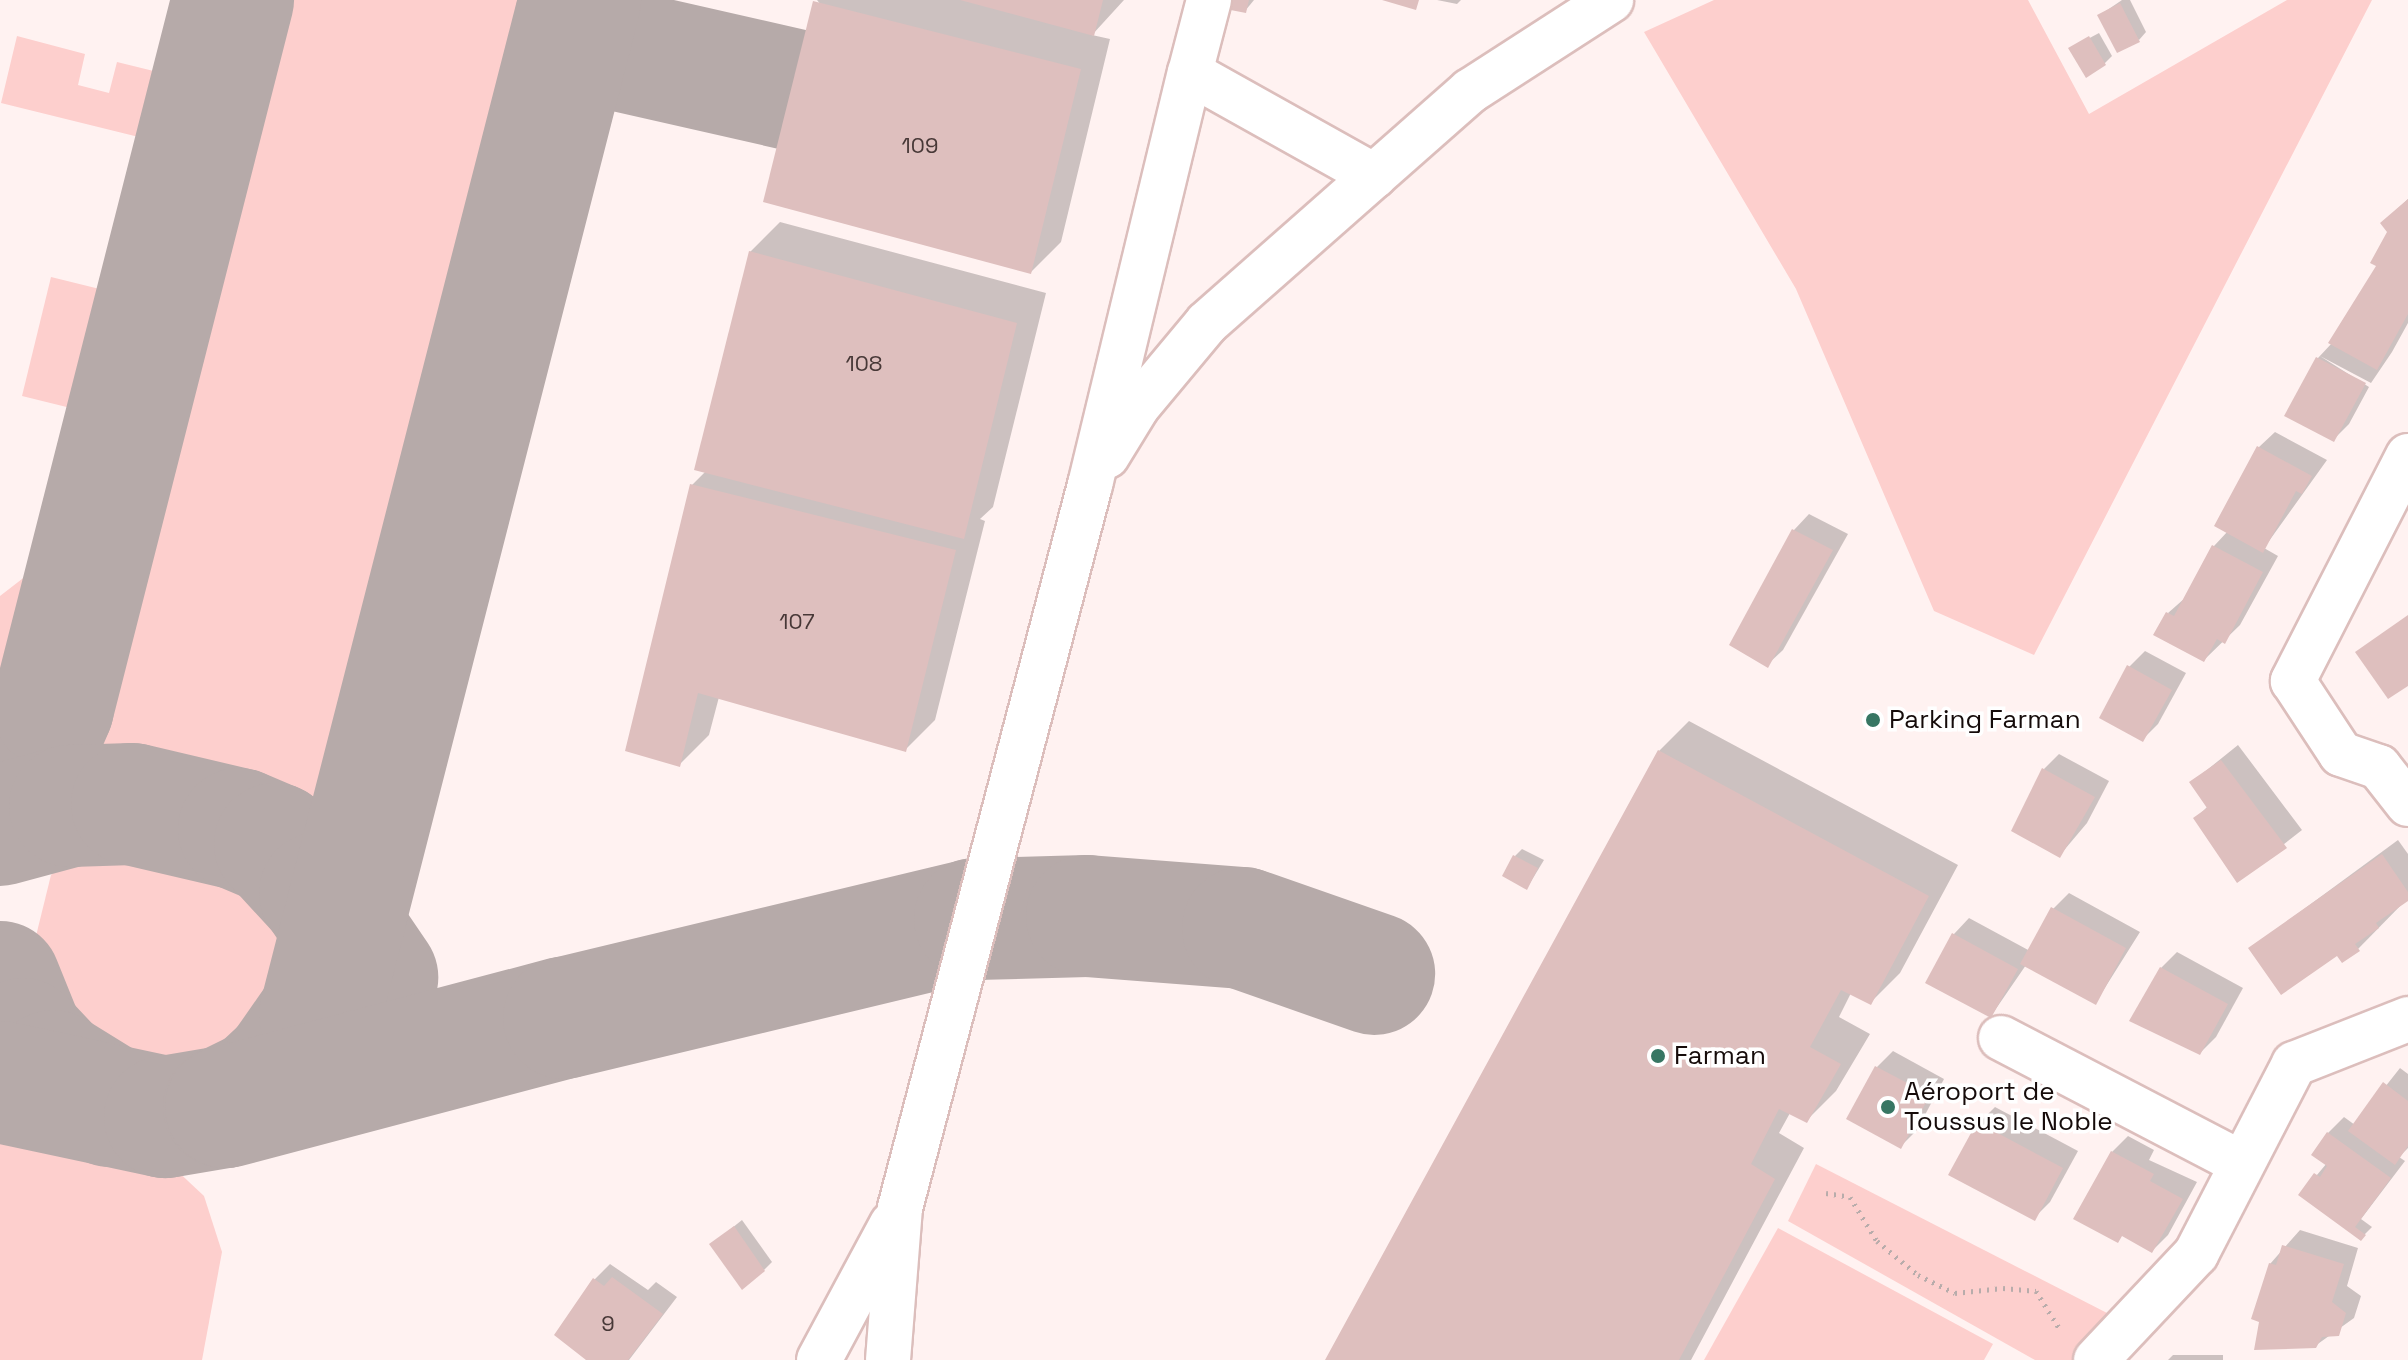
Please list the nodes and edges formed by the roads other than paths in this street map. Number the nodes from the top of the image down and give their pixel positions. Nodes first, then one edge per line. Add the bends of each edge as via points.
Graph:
1 (1209, 0) edge
2 (1611, 0) edge
3 (1190, 73) junction
4 (1374, 176) junction
5 (2408, 456) edge
6 (1090, 485) junction
7 (2408, 804) edge
8 (2408, 1019) edge
9 (2001, 1038) dead end
10 (2239, 1162) junction
11 (900, 1208) junction
12 (2081, 1349) edge
13 (819, 1360) edge
14 (888, 1360) edge

1 - 3 street
2 - 4 street via 1470,91
3 - 4 street
3 - 6 street
4 - 6 street via 1207,323 1137,407
5 - 7 street via 2293,681 2341,754 2379,767
6 - 11 street
8 - 10 street via 2294,1064
9 - 10 street
10 - 12 street via 2196,1254
11 - 13 street
11 - 14 street

